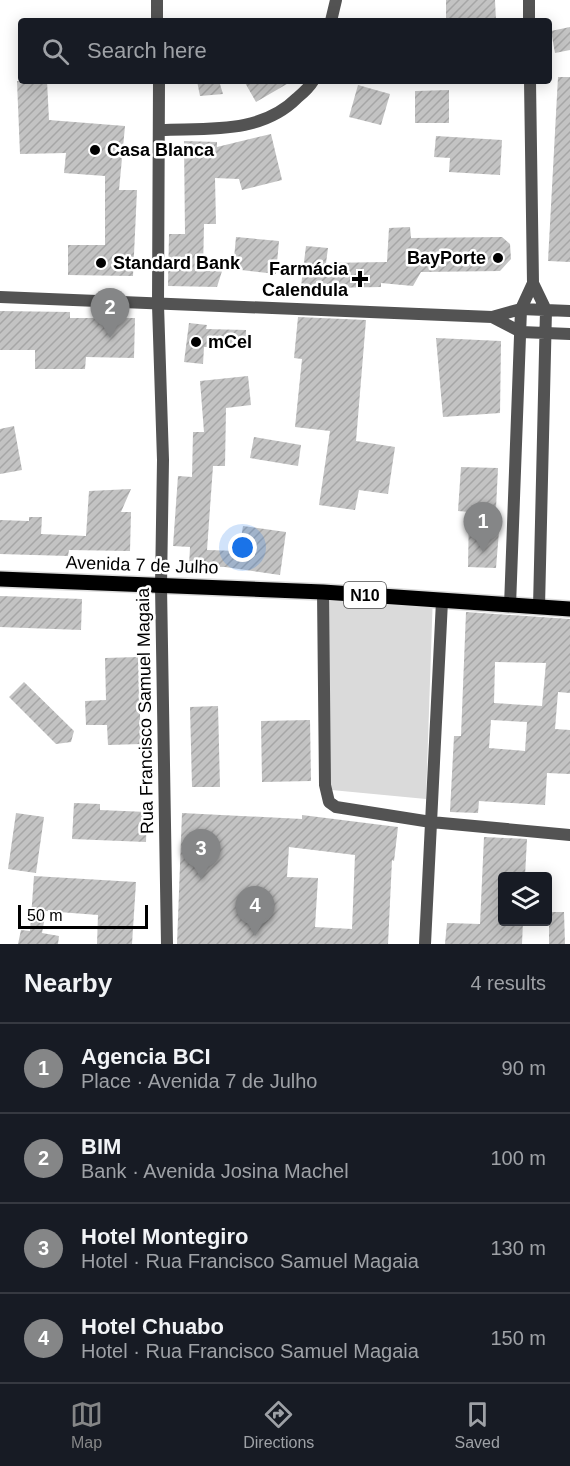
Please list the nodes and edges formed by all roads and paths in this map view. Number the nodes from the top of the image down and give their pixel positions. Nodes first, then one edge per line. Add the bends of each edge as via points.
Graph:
1 (157, 0) edge
2 (336, 0) edge
3 (529, 0) edge
4 (157, 18) edge
5 (332, 18) edge
6 (529, 18) edge
7 (159, 84) edge
8 (310, 84) edge
9 (530, 84) edge
10 (161, 130) junction
11 (533, 283) junction
12 (0, 297) edge
13 (158, 305) junction
14 (521, 309) junction
15 (546, 310) junction
16 (570, 311) edge
17 (492, 317) junction
18 (521, 332) junction
19 (546, 333) junction
20 (570, 334) edge
21 (0, 579) edge
22 (160, 586) junction
23 (323, 592) junction
24 (442, 601) junction
25 (510, 606) junction
26 (539, 607) junction
27 (570, 609) edge
28 (431, 822) junction
29 (570, 835) edge
30 (167, 944) edge
31 (425, 944) edge

1 - 4 street
2 - 5 street
3 - 6 street
7 - 10 street, Rua Francisco Samuel Magaia
8 - 10 street via 285,110 262,122
9 - 11 street
10 - 13 street, Rua Francisco Samuel Magaia
11 - 14 street
11 - 15 street
12 - 13 street
13 - 17 street
13 - 22 street, Rua Francisco Samuel Magaia via 163,460
14 - 15 street
14 - 17 street
14 - 18 street
15 - 16 street
15 - 19 street
17 - 18 street
18 - 19 street
18 - 25 street
19 - 20 street
19 - 26 street
21 - 22 main road, Avenida 7 de Julho / N10
22 - 23 main road, Avenida 7 de Julho / N10
22 - 30 street, Rua Francisco Samuel Magaia
23 - 24 main road, Avenida 7 de Julho / N10
23 - 28 street via 325,785 329,802 336,807
24 - 25 main road, Avenida 7 de Julho / N10
24 - 28 street
25 - 26 main road, Avenida 7 de Julho / N10
26 - 27 main road, Avenida 7 de Julho / N10
28 - 29 street
28 - 31 street

